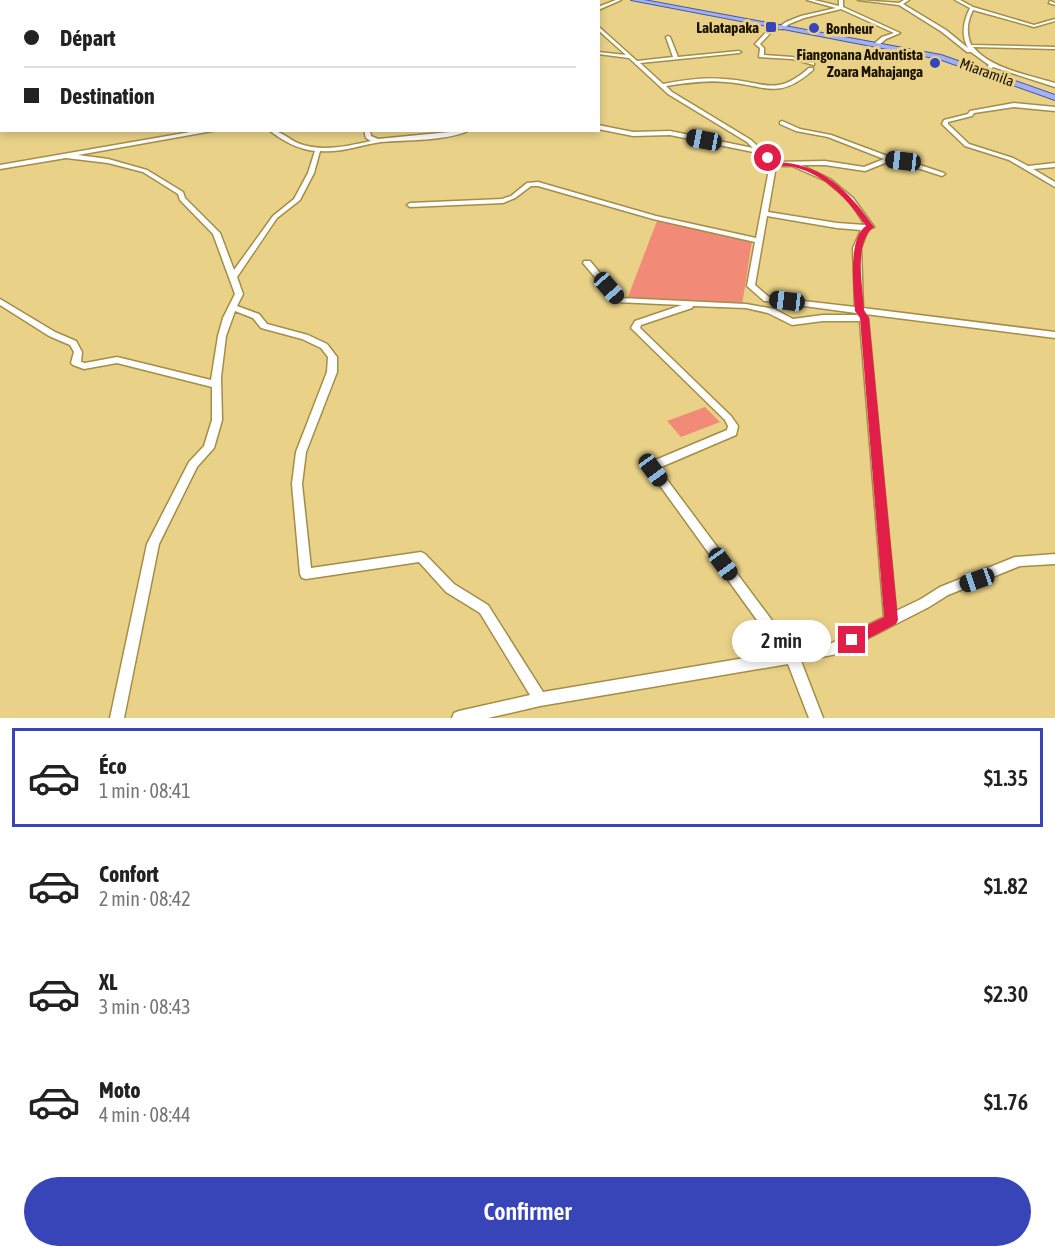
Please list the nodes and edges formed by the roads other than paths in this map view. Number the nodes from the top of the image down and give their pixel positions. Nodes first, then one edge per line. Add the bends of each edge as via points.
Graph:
1 (619, 0) edge
2 (634, 0) edge
3 (809, 0) edge
4 (841, 0) edge
5 (860, 0) edge
6 (906, 0) edge
7 (957, 0) edge
8 (900, 4) junction
9 (600, 8) edge
10 (841, 8) junction
11 (972, 8) junction
12 (1055, 20) edge
13 (777, 27) junction
14 (600, 29) edge
15 (668, 37) dead end
16 (877, 44) junction
17 (969, 46) junction
18 (1055, 48) edge
19 (739, 52) dead end
20 (600, 53) edge
21 (973, 54) junction
22 (629, 57) junction
23 (676, 58) junction
24 (637, 62) junction
25 (989, 68) junction
26 (1055, 85) edge
27 (663, 86) junction
28 (1055, 98) edge
29 (1055, 109) edge
30 (782, 123) dead end
31 (600, 127) edge
32 (159, 132) edge
33 (205, 132) edge
34 (275, 132) edge
35 (367, 132) edge
36 (462, 132) edge
37 (161, 141) junction
38 (377, 141) junction
39 (761, 151) junction
40 (317, 152) junction
41 (67, 156) junction
42 (889, 159) junction
43 (773, 164) junction
44 (795, 165) junction
45 (1055, 165) edge
46 (0, 166) edge
47 (1028, 168) junction
48 (942, 174) dead end
49 (1055, 185) edge
50 (410, 205) dead end
51 (766, 214) junction
52 (865, 229) junction
53 (759, 241) junction
54 (587, 263) dead end
55 (233, 277) junction
56 (0, 301) edge
57 (689, 306) junction
58 (232, 308) junction
59 (862, 314) junction
60 (1055, 335) edge
61 (217, 385) junction
62 (1055, 559) edge
63 (891, 620) junction
64 (793, 659) junction
65 (540, 699) junction
66 (117, 718) edge
67 (459, 718) edge
68 (816, 718) edge

1 - 9 street
2 - 13 main road, Miaramila
3 - 10 street
4 - 10 street
5 - 8 street
6 - 8 street
7 - 11 street
8 - 21 street
10 - 13 street via 796,17
10 - 16 street via 898,33
11 - 12 street via 1034,26
11 - 17 street via 964,36
13 - 16 main road, Miaramila
13 - 27 street via 757,44 762,48 762,56 792,58 811,66 804,75 779,89 725,80
14 - 22 street
15 - 23 street
16 - 25 main road, Miaramila
17 - 18 street
17 - 21 street
19 - 23 street
20 - 22 street
21 - 25 street
22 - 24 street
23 - 24 street
24 - 27 street
25 - 26 street
25 - 28 main road, Miaramila
27 - 39 street
29 - 47 street via 1014,105 946,121 967,145 997,153
30 - 42 street
31 - 39 street via 633,134 670,133
32 - 37 street
33 - 37 street
34 - 40 street
35 - 38 street via 368,137
36 - 38 street
37 - 41 street
38 - 40 street
39 - 43 street
40 - 55 street via 297,200 274,217
41 - 46 street
41 - 55 street via 125,164 181,193 182,199 216,233
42 - 44 street via 865,169 825,163
42 - 48 street
43 - 44 street
43 - 51 street
44 - 52 street via 828,180 850,199 870,227
45 - 47 street
47 - 49 street
50 - 53 street via 503,201 529,184 538,184 655,218
51 - 52 street
51 - 53 street
52 - 59 street via 857,249
53 - 59 street via 751,286 760,295
54 - 57 street via 620,300
55 - 58 street via 239,294
56 - 61 street via 73,343 78,352 76,363 84,366 117,360
57 - 59 street via 746,306 771,311 792,322
57 - 64 street via 638,323 635,328 728,418 732,432 657,464 653,470
58 - 61 street via 222,336
58 - 65 street via 256,316 264,326 324,346 333,357 332,372 301,452 297,484 306,574 421,557 450,588 484,609
59 - 60 street
59 - 63 street
61 - 66 street via 217,420 209,448 193,465 153,544
62 - 63 street via 1019,561 944,591
63 - 64 street via 832,650
64 - 65 street
64 - 68 street
65 - 67 street

